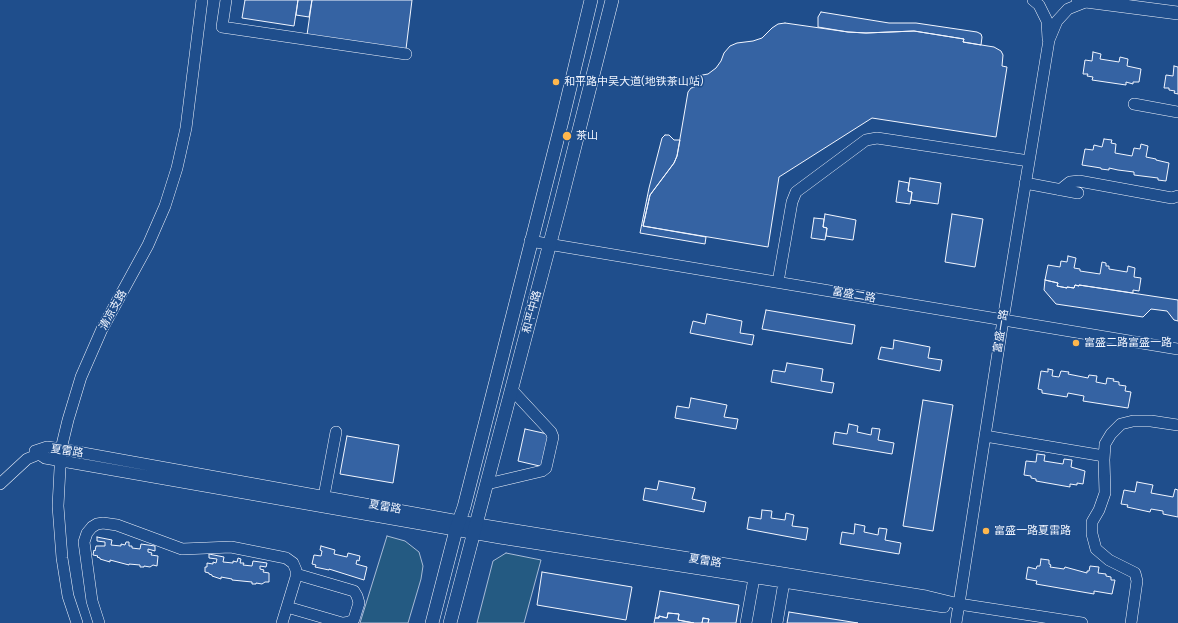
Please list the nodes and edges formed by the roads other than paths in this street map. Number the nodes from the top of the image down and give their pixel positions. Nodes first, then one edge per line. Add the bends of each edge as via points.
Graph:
1 (202, 0) edge
2 (226, 0) edge
3 (586, 0) edge
4 (591, 0) edge
5 (1033, 0) edge
6 (613, 1) edge
7 (1083, 1) edge
8 (1178, 9) edge
9 (1162, 11) junction
10 (1178, 13) edge
11 (582, 32) junction
12 (1049, 40) junction
13 (406, 54) dead end
14 (1134, 104) dead end
15 (1178, 112) edge
16 (1029, 161) junction
17 (1025, 183) junction
18 (1060, 190) junction
19 (1078, 193) dead end
20 (1178, 196) edge
21 (530, 241) junction
22 (550, 244) junction
23 (778, 282) junction
24 (1003, 320) junction
25 (1178, 349) edge
26 (512, 390) junction
27 (1178, 425) edge
28 (336, 432) dead end
29 (985, 436) junction
30 (61, 449) junction
31 (39, 454) junction
32 (1104, 456) junction
33 (60, 461) junction
34 (0, 484) edge
35 (487, 484) junction
36 (324, 496) junction
37 (458, 525) junction
38 (476, 528) junction
39 (296, 574) junction
40 (754, 578) junction
41 (784, 582) junction
42 (959, 607) junction
43 (287, 608) junction
44 (77, 623) edge
45 (99, 623) edge
46 (282, 623) edge
47 (343, 623) edge
48 (432, 623) edge
49 (450, 623) edge
50 (746, 623) edge
51 (777, 623) edge
52 (956, 623) edge
53 (1041, 623) edge
54 (1082, 623) edge
55 (1131, 623) edge

1 - 30 street, 清凉支路 via 186,128 165,206 148,245 102,329 81,377
2 - 13 street via 222,27
3 - 11 main road
4 - 11 main road, 和平中路
5 - 12 street via 1039,5 1047,21
6 - 22 main road, 和平中路
7 - 9 main road
7 - 12 street via 1068,9 1057,21
8 - 9 main road
9 - 10 main road
11 - 21 main road, 和平中路 via 562,121
12 - 16 street, 富盛一路
14 - 15 street
16 - 17 street, 富盛一路
16 - 23 street via 877,138 866,140 796,192
17 - 18 street
17 - 24 street, 富盛一路
18 - 19 street
18 - 20 street via 1070,182 1079,181 1172,198
21 - 22 street, 富盛二路
21 - 37 main road, 和平中路
22 - 23 street, 富盛二路
22 - 26 main road, 和平中路
23 - 24 street, 富盛二路
24 - 25 street, 富盛二路
24 - 29 street, 富盛一路
26 - 35 main road, 和平中路
26 - 35 street via 551,432 553,437 546,468
27 - 32 street via 1151,421 1121,424 1105,444
28 - 36 street
29 - 32 street
29 - 42 street, 富盛一路
30 - 31 street, 夏雷路 via 47,447 35,451
30 - 33 street, 清凉支路
30 - 36 street, 夏雷路
31 - 33 street, 夏雷路
31 - 34 street via 28,459
32 - 55 street via 1105,493 1092,522 1092,534 1096,549 1110,560 1135,573 1137,581
33 - 37 street, 夏雷路
33 - 44 street, 清凉支路 via 58,506 62,558 68,596
35 - 38 main road, 和平中路
36 - 37 street, 夏雷路
37 - 38 street, 夏雷路
37 - 48 main road, 和平中路
38 - 40 street, 夏雷路
38 - 42 street, 夏雷路 via 910,594
38 - 49 main road, 和平中路
39 - 43 street
39 - 45 street via 293,563 286,558 231,547 182,549 117,525 97,524 87,533 84,542 92,601
39 - 47 street via 354,591 359,603 354,619
40 - 41 street, 夏雷路
40 - 50 street
41 - 42 street, 夏雷路
41 - 51 street
42 - 52 street, 富盛一路
42 - 53 street, 夏雷路
42 - 54 street, 夏雷路
43 - 46 street
43 - 47 street

